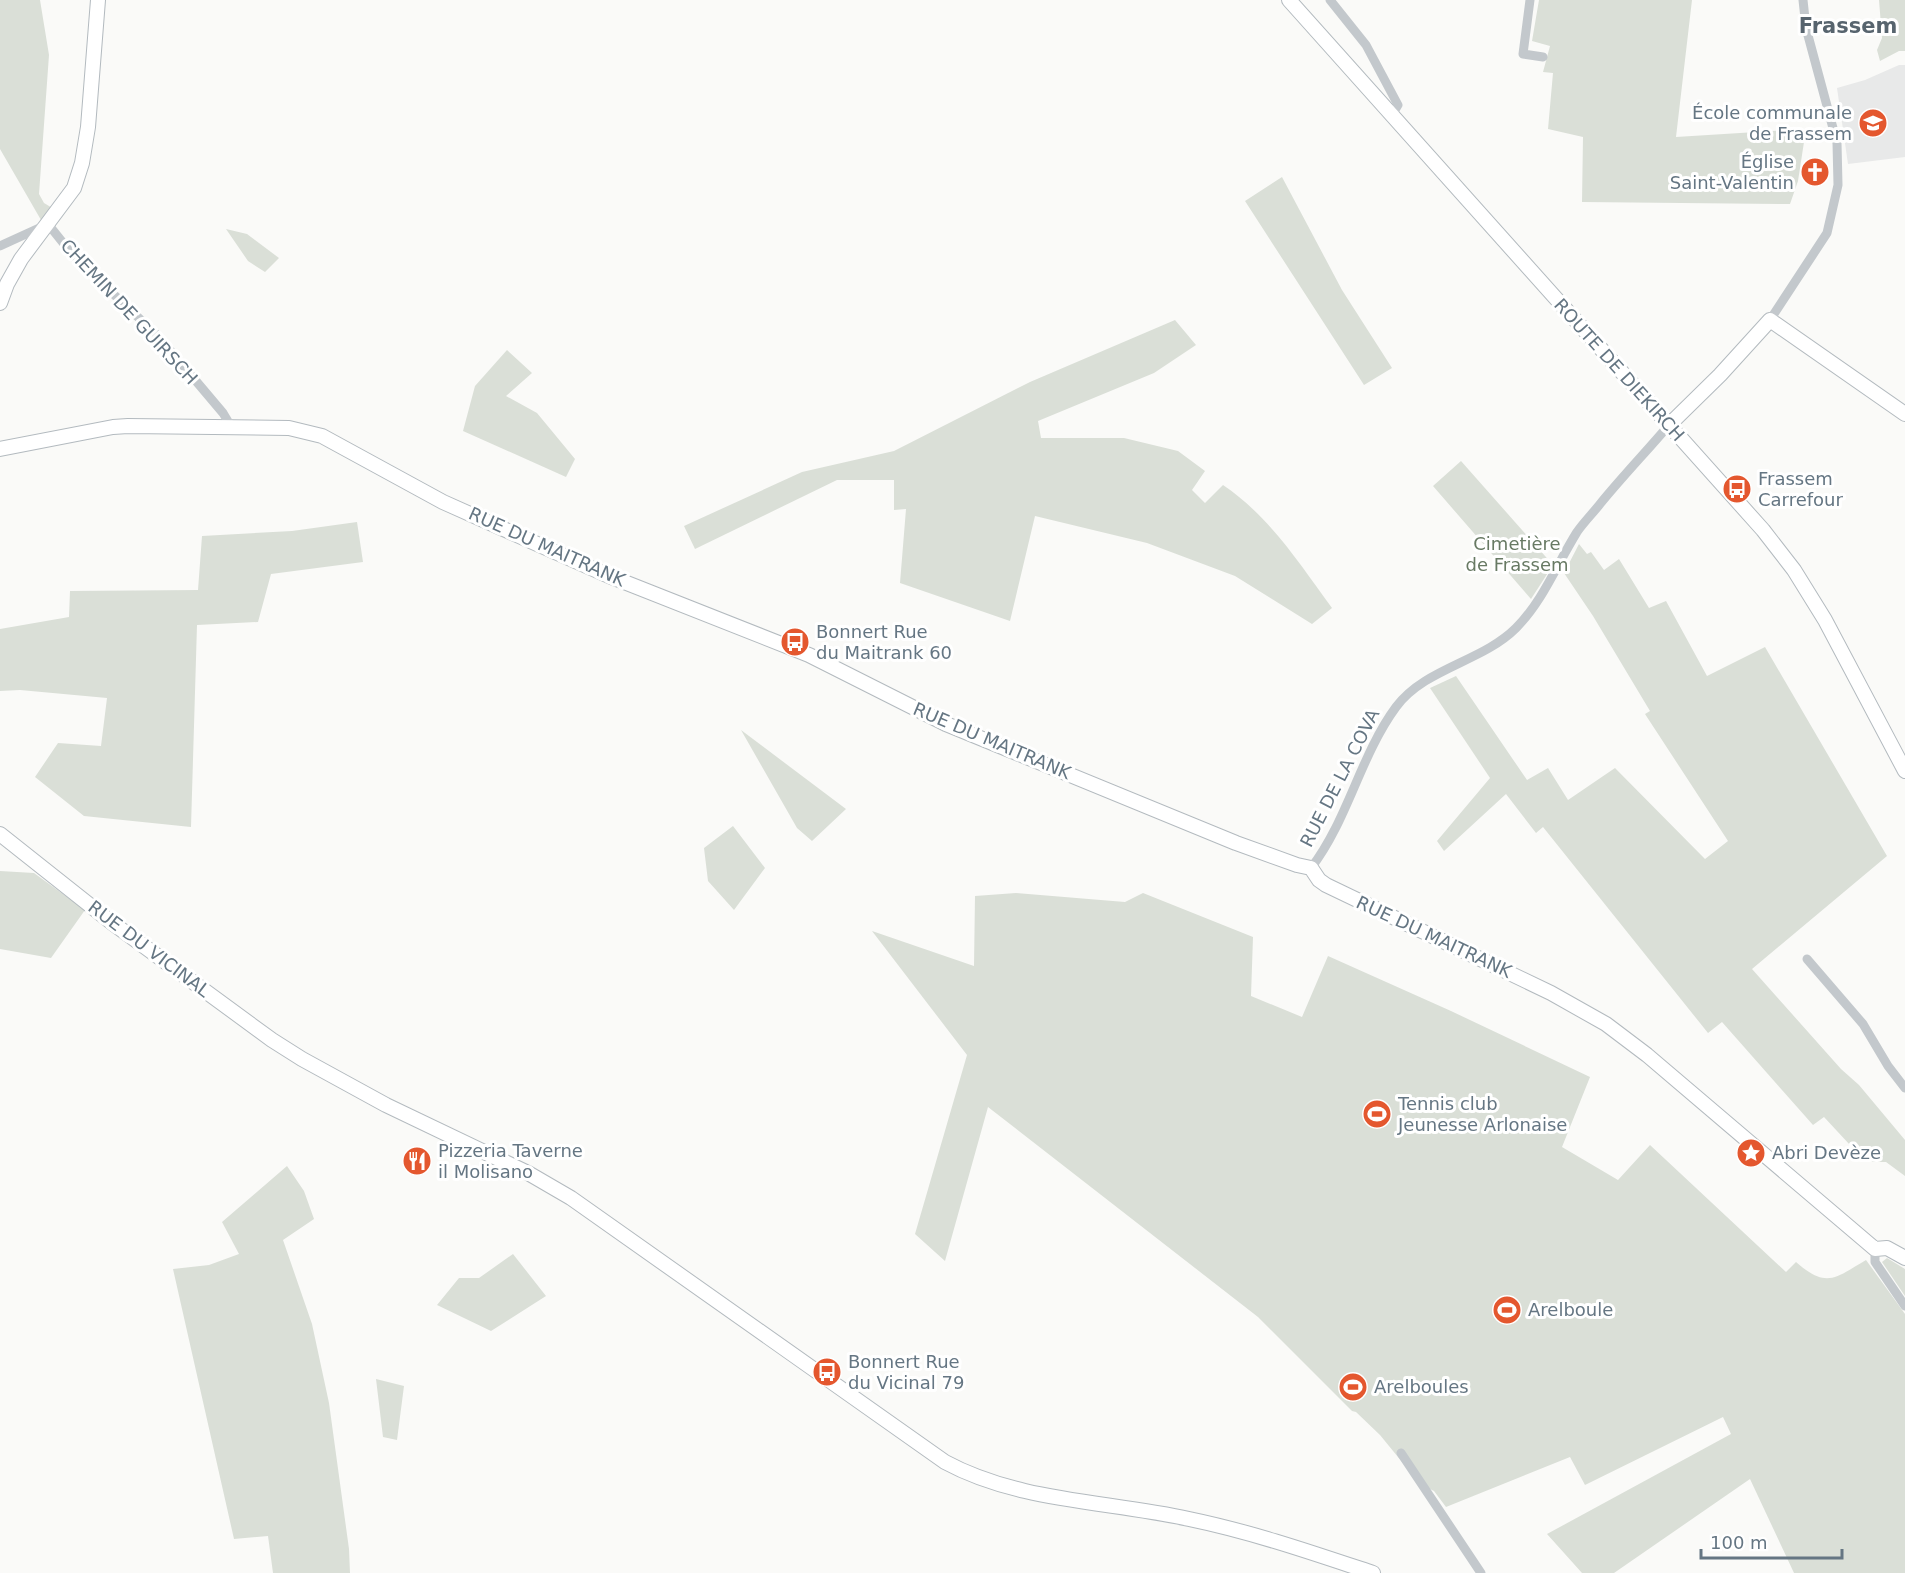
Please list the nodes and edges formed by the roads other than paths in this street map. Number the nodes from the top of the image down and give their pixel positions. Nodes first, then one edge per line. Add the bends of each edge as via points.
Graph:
1 (98, 0) edge
2 (1289, 0) edge
3 (1330, 0) edge
4 (1530, 0) edge
5 (1803, 0) edge
6 (1543, 57) dead end
7 (1392, 115) junction
8 (48, 224) junction
9 (0, 246) edge
10 (0, 303) edge
11 (1770, 320) junction
12 (1905, 414) edge
13 (1669, 425) junction
14 (232, 428) junction
15 (0, 449) edge
16 (1905, 771) edge
17 (0, 834) edge
18 (1311, 868) junction
19 (1807, 959) dead end
20 (1905, 1088) edge
21 (1875, 1249) junction
22 (1905, 1258) edge
23 (1905, 1305) edge
24 (1401, 1453) dead end
25 (1373, 1573) edge
26 (1481, 1573) edge

1 - 8 street, CHEMIN DE GUIRSCH via 82,164 74,188
2 - 7 street, ROUTE DE DIEKIRCH
3 - 7 street via 1377,65 1398,105
4 - 6 street via 1523,54
5 - 11 street via 1806,28 1837,144 1838,185 1827,233
7 - 13 street, ROUTE DE DIEKIRCH
8 - 9 street
8 - 10 street, CHEMIN DE GUIRSCH via 21,259
8 - 14 street, CHEMIN DE GUIRSCH via 92,274 158,336
11 - 12 street
11 - 13 street
13 - 16 street, ROUTE DE DIEKIRCH via 1794,570
13 - 18 street, RUE DE LA COVA via 1577,532 1554,577 1519,625 1487,651 1435,676 1405,696 1380,734 1344,811
14 - 15 street, RUE DU MAITRANK via 113,427
14 - 18 street, RUE DU MAITRANK via 288,428 322,436 449,504 609,576 809,655 946,724 1236,843
17 - 25 street, RUE DU VICINAL via 111,922 272,1040 386,1105 528,1173 571,1198 958,1469 1010,1487 1188,1518
18 - 21 street, RUE DU MAITRANK via 1326,885 1551,993 1606,1024
19 - 20 street via 1863,1024
21 - 22 street, RUE DU MAITRANK via 1887,1248
21 - 23 street via 1875,1262
24 - 26 street

